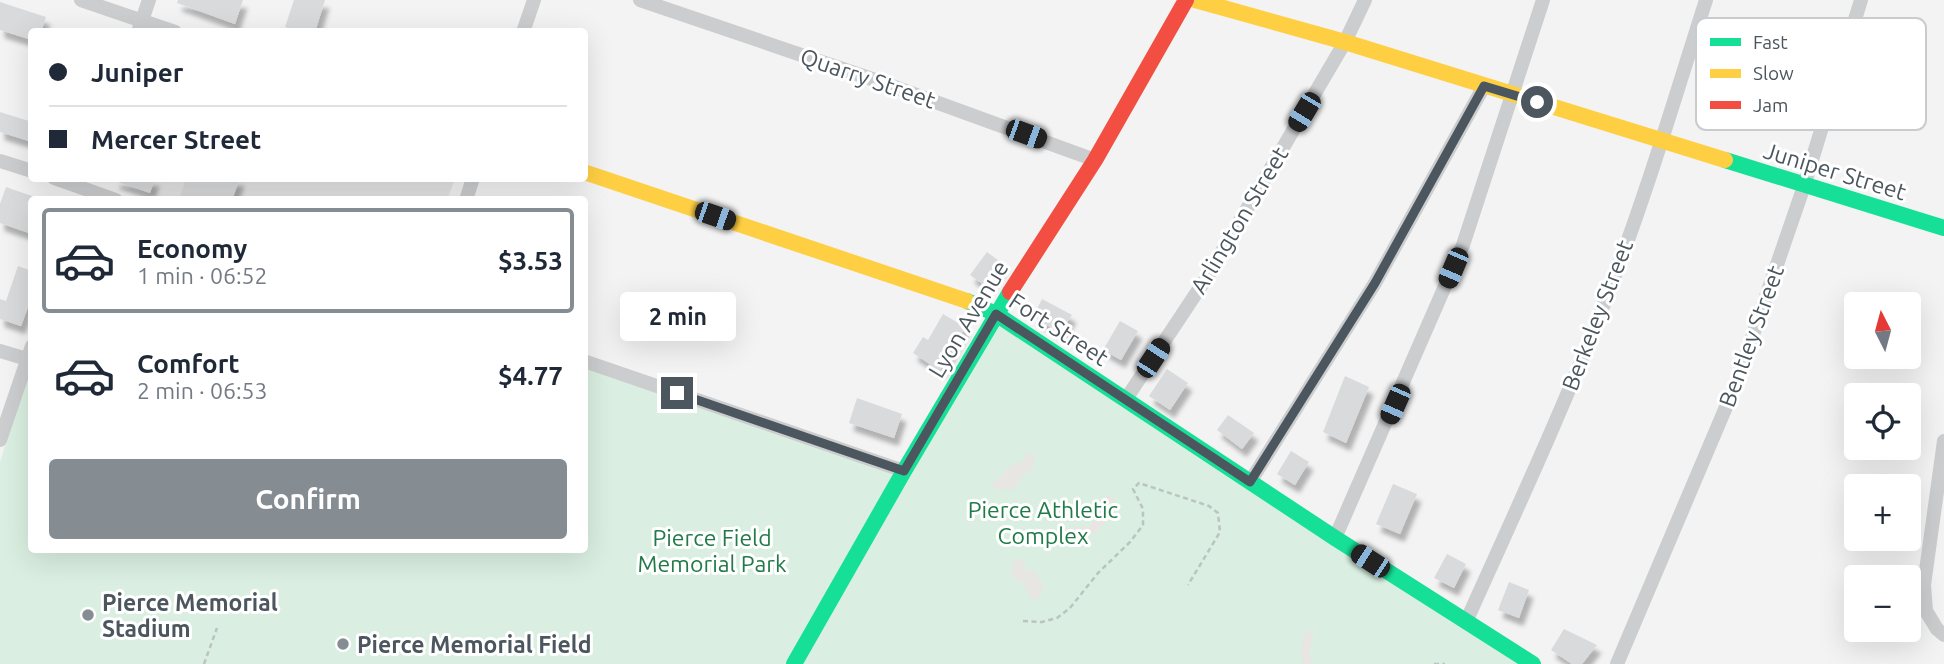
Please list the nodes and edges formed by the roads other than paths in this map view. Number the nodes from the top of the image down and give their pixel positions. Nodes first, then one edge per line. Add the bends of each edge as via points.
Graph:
1 (81, 0) edge
2 (149, 0) edge
3 (534, 0) edge
4 (640, 0) edge
5 (1186, 0) edge
6 (1195, 0) edge
7 (1365, 0) edge
8 (1543, 0) edge
9 (1706, 0) edge
10 (1861, 0) edge
11 (1700, 18) edge
12 (1855, 18) edge
13 (140, 26) edge
14 (524, 28) edge
15 (1696, 31) edge
16 (1345, 42) junction
17 (1484, 86) junction
18 (1512, 94) junction
19 (1821, 130) edge
20 (1661, 141) junction
21 (0, 160) edge
22 (1095, 160) junction
23 (28, 170) edge
24 (588, 173) edge
25 (66, 182) edge
26 (1804, 186) junction
27 (87, 189) edge
28 (105, 196) edge
29 (1944, 228) edge
30 (996, 314) junction
31 (0, 351) edge
32 (28, 353) edge
33 (28, 356) edge
34 (588, 362) edge
35 (1126, 399) junction
36 (0, 440) edge
37 (1944, 441) edge
38 (904, 471) junction
39 (1250, 482) junction
40 (1335, 538) junction
41 (1466, 622) junction
42 (1944, 635) edge
43 (794, 664) edge
44 (1533, 664) edge
45 (1617, 664) edge

1 - 13 street
2 - 13 street
3 - 14 street
4 - 22 street, Quarry Street
5 - 22 street, Lyon Avenue
6 - 16 street
7 - 16 street, Arlington Street
8 - 18 street
9 - 11 street, Berkeley Street
10 - 12 street, Bentley Street
15 - 20 street, Berkeley Street
16 - 17 street
16 - 35 street, Arlington Street via 1207,276
17 - 18 street, Juniper Street
17 - 39 street via 1375,283
18 - 20 street, Juniper Street
18 - 40 street via 1463,245
19 - 26 street, Bentley Street
20 - 26 street, Juniper Street
20 - 41 street, Berkeley Street via 1609,292
21 - 23 street
22 - 30 street, Lyon Avenue
24 - 30 street, Fort Street
25 - 27 street
26 - 29 street, Juniper Street
26 - 45 street, Bentley Street via 1737,381
27 - 28 street
30 - 35 street, Fort Street
30 - 38 street, Lyon Avenue
31 - 32 street
33 - 36 street
34 - 38 street
35 - 39 street, Fort Street
37 - 42 street via 1924,585 1926,611
38 - 43 street, Lyon Avenue
39 - 40 street, Fort Street
40 - 41 street, Fort Street
41 - 44 street, Fort Street

